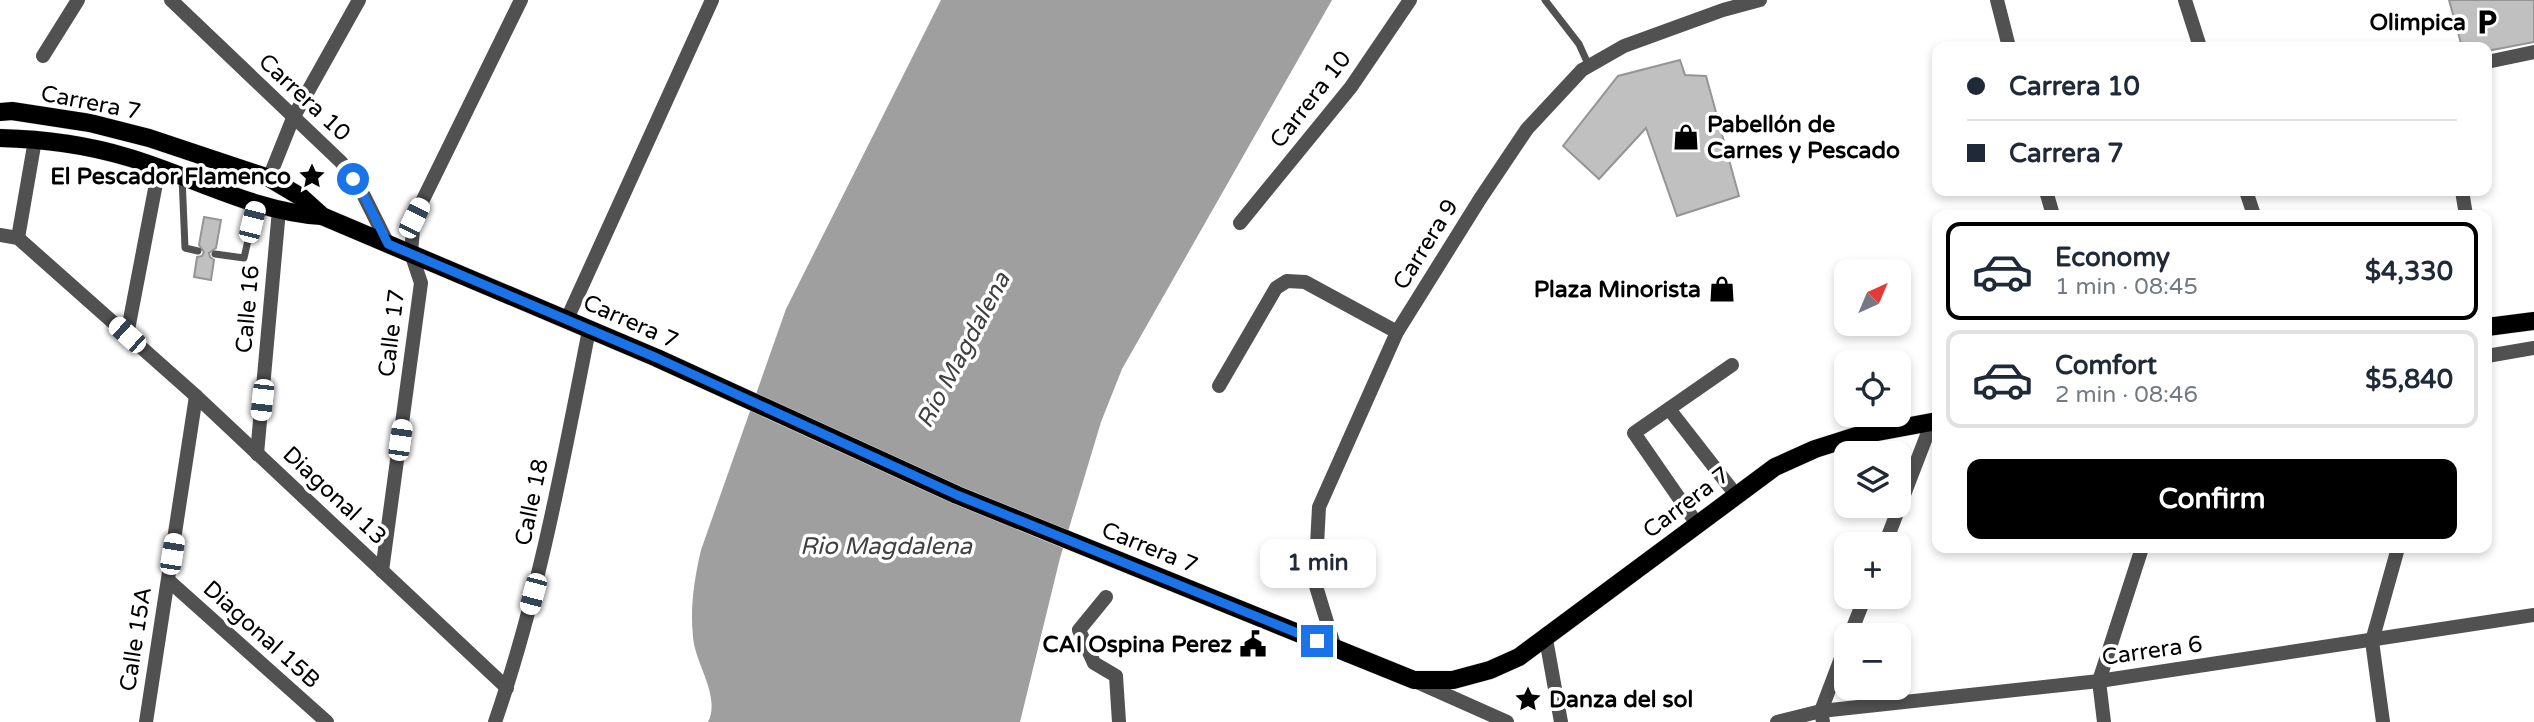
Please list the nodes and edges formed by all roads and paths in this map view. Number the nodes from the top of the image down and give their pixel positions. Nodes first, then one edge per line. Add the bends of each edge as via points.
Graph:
1 (78, 0) edge
2 (170, 0) edge
3 (359, 0) edge
4 (521, 0) edge
5 (712, 0) edge
6 (1410, 0) edge
7 (1545, 0) edge
8 (1760, 0) edge
9 (1997, 0) edge
10 (2185, 0) edge
11 (1722, 5) edge
12 (2008, 42) edge
13 (2198, 42) edge
14 (2534, 52) edge
15 (43, 57) dead end
16 (2492, 61) edge
17 (1589, 66) junction
18 (0, 112) edge
19 (293, 118) junction
20 (0, 138) edge
21 (35, 140) junction
22 (159, 168) junction
23 (182, 176) junction
24 (269, 178) junction
25 (257, 203) junction
26 (279, 210) junction
27 (322, 216) junction
28 (1240, 223) dead end
29 (0, 235) edge
30 (18, 238) junction
31 (388, 244) junction
32 (198, 251) dead end
33 (411, 253) junction
34 (215, 254) dead end
35 (567, 320) junction
36 (2534, 321) edge
37 (2492, 326) edge
38 (589, 330) junction
39 (1397, 332) junction
40 (127, 335) junction
41 (2534, 348) edge
42 (2492, 355) edge
43 (1732, 365) dead end
44 (1219, 386) dead end
45 (196, 396) junction
46 (1669, 409) junction
47 (1932, 422) edge
48 (1932, 428) edge
49 (257, 454) junction
50 (1737, 495) junction
51 (1697, 524) junction
52 (1890, 532) edge
53 (2140, 553) edge
54 (2397, 553) edge
55 (382, 571) junction
56 (168, 580) junction
57 (1106, 597) dead end
58 (2534, 615) edge
59 (1546, 639) junction
60 (2372, 641) junction
61 (1335, 648) junction
62 (1414, 680) junction
63 (1834, 680) edge
64 (2099, 681) junction
65 (507, 688) junction
66 (1822, 716) edge
67 (146, 722) edge
68 (327, 722) edge
69 (495, 722) edge
70 (1119, 722) edge
71 (1507, 722) edge
72 (1561, 722) edge
73 (1777, 722) edge
74 (2104, 722) edge
75 (2383, 722) edge

1 - 15 street
2 - 19 street, Carrera 10
3 - 19 street
4 - 33 street, Calle 17 via 414,218
5 - 35 street
6 - 28 street, Carrera 10 via 1351,87
7 - 17 lane
8 - 11 street, Carrera 9
9 - 12 street
10 - 13 street
11 - 17 street, Carrera 9 via 1623,46
14 - 16 street
17 - 39 street, Carrera 9 via 1527,129
18 - 24 main road, Carrera 7 via 90,123
19 - 24 street
19 - 31 street, Carrera 10 via 341,162
20 - 21 main road, Carrera 7
21 - 22 main road, Carrera 7
21 - 30 street
22 - 23 main road, Carrera 7
22 - 40 street
23 - 25 main road, Carrera 7
23 - 32 lane via 186,248
24 - 27 main road, Carrera 7
25 - 26 main road, Carrera 7
25 - 34 lane via 244,258
26 - 27 main road, Carrera 7
26 - 49 street, Calle 16
27 - 31 main road, Carrera 7
29 - 30 street
30 - 40 street, Diagonal 13
31 - 33 main road, Carrera 7
33 - 35 main road, Carrera 7
33 - 55 street, Calle 17 via 421,283
35 - 38 main road, Carrera 7
36 - 37 main road
38 - 61 main road, Carrera 7 via 957,495
38 - 65 street, Calle 18 via 545,547
39 - 44 street via 1306,282 1287,281 1276,288
39 - 61 street, Carrera 9 via 1319,507 1315,583
40 - 45 street, Diagonal 13
41 - 42 street
43 - 46 street
45 - 49 street, Diagonal 13
45 - 56 street, Calle 15A
46 - 50 street
46 - 51 street via 1634,433
47 - 50 main road, Carrera 7 via 1815,449 1775,467
48 - 52 street
49 - 55 street, Diagonal 13
50 - 51 main road, Carrera 7
51 - 59 main road, Carrera 7
53 - 64 street
54 - 60 street
55 - 65 street, Diagonal 13
56 - 67 street, Calle 15A
56 - 68 street, Diagonal 15B
57 - 70 street via 1079,630 1094,663 1116,676
58 - 60 street, Carrera 6
59 - 62 main road, Carrera 7 via 1490,670 1453,681
59 - 72 street
60 - 64 street, Carrera 6
60 - 75 street
61 - 62 main road, Carrera 7
62 - 71 street
63 - 66 street
64 - 66 street, Carrera 6
64 - 74 street
65 - 69 street, Calle 18
66 - 73 street, Carrera 6

